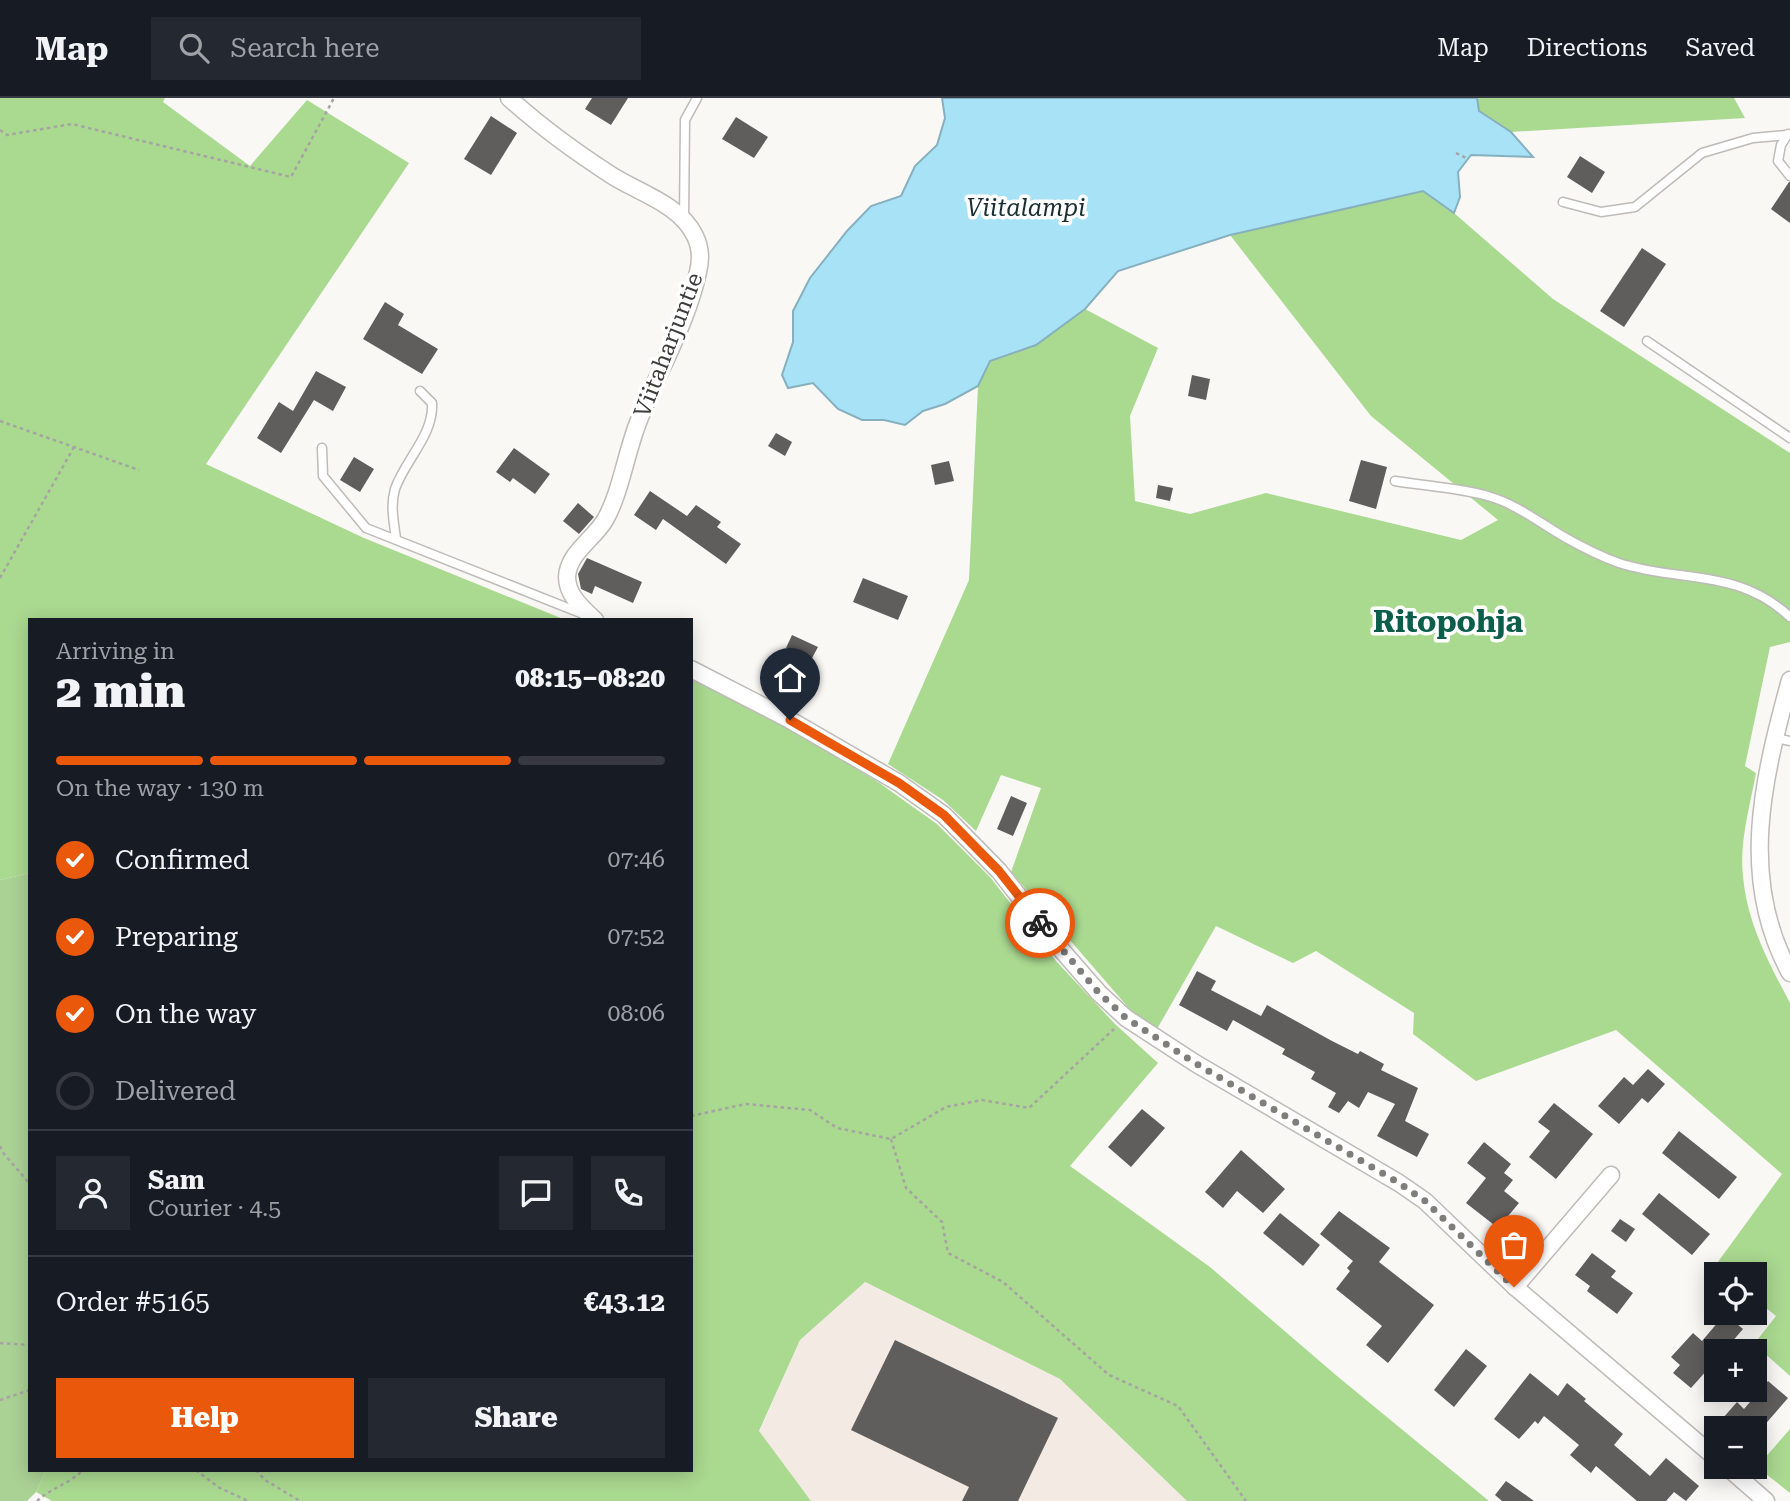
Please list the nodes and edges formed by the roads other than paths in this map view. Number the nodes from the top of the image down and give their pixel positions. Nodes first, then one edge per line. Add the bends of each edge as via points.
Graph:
1 (509, 98) edge
2 (697, 98) edge
3 (1789, 133) edge
4 (1790, 176) edge
5 (1563, 202) dead end
6 (684, 218) junction
7 (1647, 341) dead end
8 (419, 391) dead end
9 (1790, 438) edge
10 (322, 448) dead end
11 (1395, 481) dead end
12 (396, 539) junction
13 (1790, 617) edge
14 (594, 618) edge
15 (693, 670) edge
16 (1790, 680) edge
17 (1783, 740) edge
18 (1790, 973) edge
19 (1611, 1175) dead end
20 (1514, 1287) junction
21 (1704, 1448) edge
22 (1741, 1479) edge
23 (1766, 1501) edge

1 - 6 street via 545,131
2 - 6 lane via 685,120
3 - 4 lane via 1778,161
3 - 5 lane via 1702,153 1635,207 1601,212
6 - 14 street, Viitaharjuntie via 701,255 695,284 638,421 606,519 574,557 567,575 569,591
7 - 9 lane
8 - 12 lane via 432,403 433,418 396,488 392,506
10 - 12 lane via 323,476 366,528
11 - 13 lane via 1490,497 1615,561 1742,586 1767,597
12 - 14 lane
15 - 20 street via 790,720 899,783 944,815 999,871 1058,946 1126,1018 1425,1201
16 - 17 street
17 - 18 street via 1764,793 1759,874 1777,949
19 - 20 street
20 - 21 street
22 - 23 street

